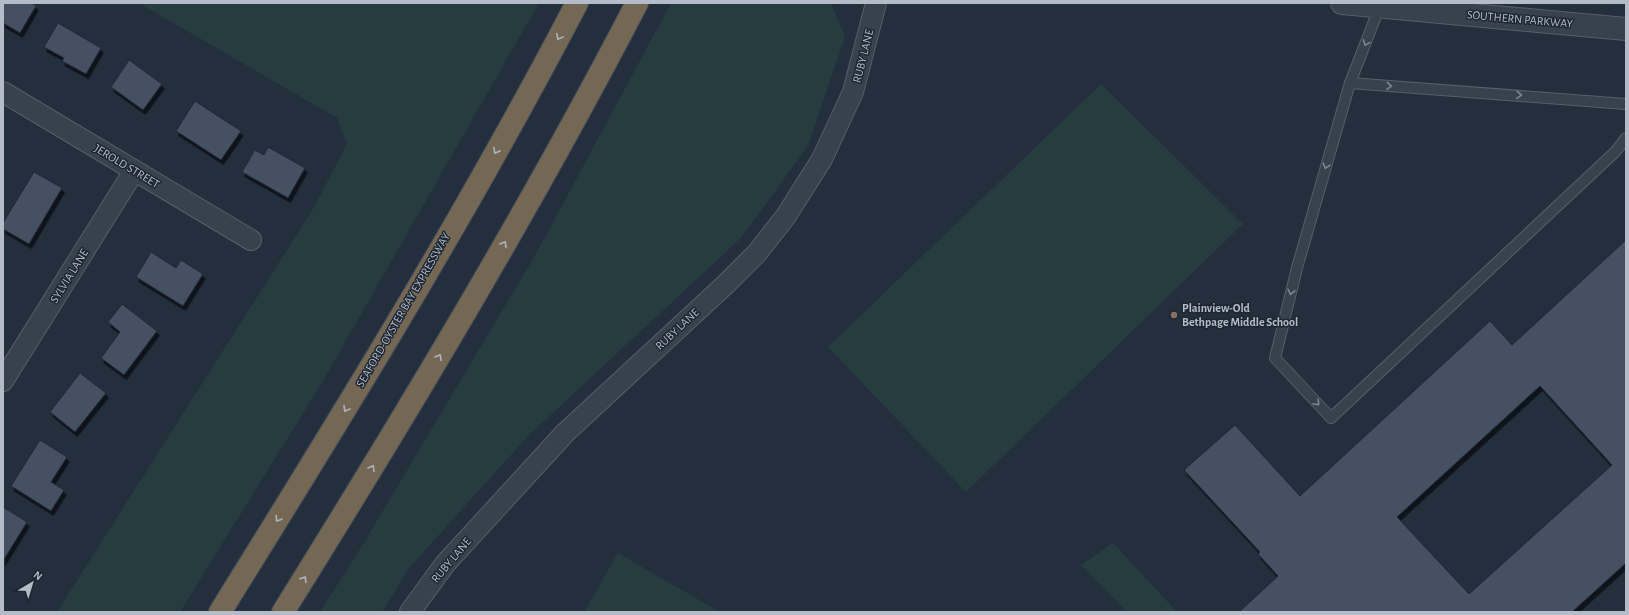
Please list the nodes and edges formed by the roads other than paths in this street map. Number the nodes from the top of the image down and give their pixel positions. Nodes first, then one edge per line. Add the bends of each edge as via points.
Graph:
1 (577, 3) edge
2 (637, 3) edge
3 (876, 3) edge
4 (1342, 3) edge
5 (1380, 6) junction
6 (1626, 29) edge
7 (1350, 83) junction
8 (3, 92) edge
9 (1626, 104) edge
10 (1626, 138) edge
11 (134, 171) junction
12 (251, 240) dead end
13 (3, 381) edge
14 (220, 612) edge
15 (283, 612) edge
16 (410, 612) edge

1 -> 14 highway, SEAFORD-OYSTER BAY EXPRESSWAY via 392,332
15 -> 2 highway via 438,359 526,207
3 - 16 street, RUBY LANE via 853,92 822,159 786,216 726,284 565,433 445,564
4 - 5 street, SOUTHERN PARKWAY
5 - 6 street, SOUTHERN PARKWAY
5 -> 7 lane
7 -> 9 lane
7 -> 10 lane via 1296,268 1275,358 1331,418
8 - 11 street, JEROLD STREET
11 - 12 street, JEROLD STREET
11 - 13 street, SYLVIA LANE

